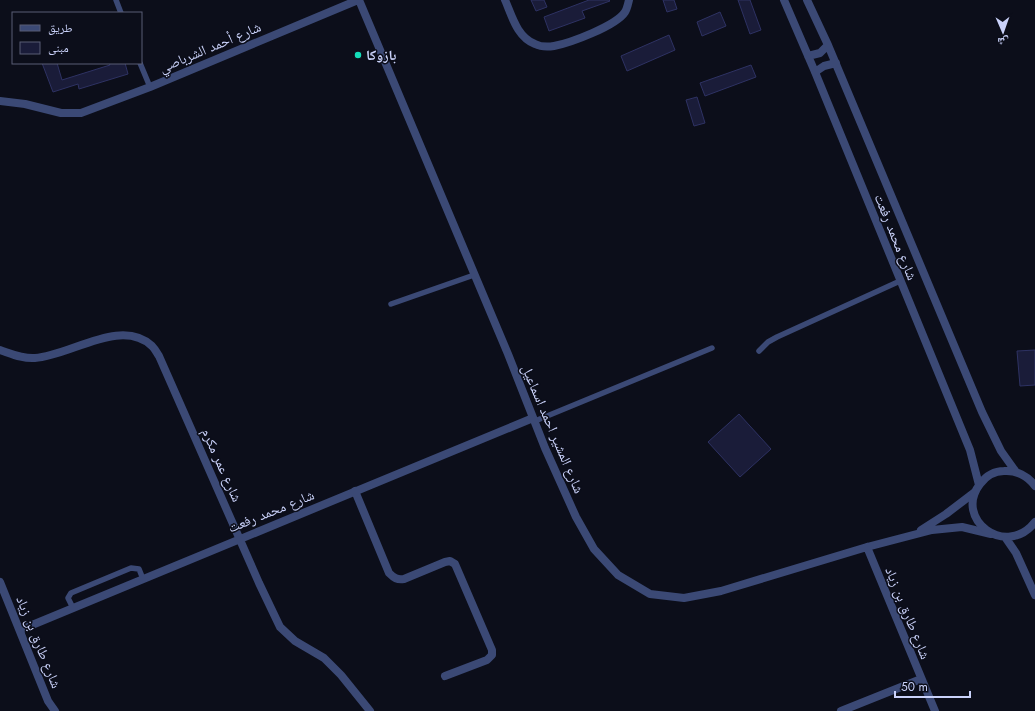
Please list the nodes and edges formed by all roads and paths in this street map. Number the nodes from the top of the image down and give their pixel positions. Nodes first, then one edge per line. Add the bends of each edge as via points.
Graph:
1 (116, 0) edge
2 (358, 0) edge
3 (505, 0) edge
4 (629, 0) edge
5 (784, 0) edge
6 (807, 0) edge
7 (121, 12) edge
8 (828, 44) junction
9 (808, 56) junction
10 (836, 63) junction
11 (140, 64) edge
12 (815, 72) junction
13 (150, 87) junction
14 (0, 101) edge
15 (474, 275) junction
16 (900, 281) junction
17 (391, 304) dead end
18 (712, 348) dead end
19 (0, 350) edge
20 (759, 351) dead end
21 (534, 419) junction
22 (1016, 472) junction
23 (1032, 479) edge
24 (1035, 486) edge
25 (977, 489) junction
26 (355, 491) junction
27 (1035, 523) edge
28 (991, 534) junction
29 (911, 535) junction
30 (1005, 537) junction
31 (240, 538) junction
32 (867, 548) junction
33 (143, 579) junction
34 (0, 582) edge
35 (1035, 595) edge
36 (73, 608) junction
37 (20, 630) junction
38 (445, 676) dead end
39 (921, 679) junction
40 (55, 711) edge
41 (370, 711) edge
42 (841, 711) edge
43 (935, 711) edge

1 - 7 lane
2 - 13 street, شارع أحمد الشرباصي
2 - 15 street, شارع المشير احمد اسماعيل
3 - 4 street via 523,36 536,45 544,46 573,41 615,21 625,12
5 - 9 street, شارع محمد رفعت
6 - 8 street, شارع محمد رفعت
8 - 9 street via 820,53
8 - 10 street, شارع محمد رفعت
9 - 12 street, شارع محمد رفعت
10 - 12 street
10 - 22 street, شارع محمد رفعت via 982,412 1001,450
11 - 13 lane
12 - 16 street, شارع محمد رفعت
13 - 14 street, شارع أحمد الشرباصي via 81,113 61,113
15 - 17 lane
15 - 21 street, شارع المشير احمد اسماعيل
16 - 20 lane via 777,337
16 - 25 street, شارع محمد رفعت via 970,450
18 - 21 lane
19 - 31 street, شارع عمر مكرم via 36,358 111,337 125,336 137,338 152,347 159,356
21 - 26 street, شارع محمد رفعت
21 - 32 street, شارع المشير احمد اسماعيل via 576,517 594,549 618,575 650,594 684,598 721,591
22 - 23 street
22 - 25 street, شارع المشير احمد اسماعيل via 995,473 983,480
23 - 24 street
25 - 28 street, شارع محمد رفعت via 974,512 980,525
25 - 29 street, شارع المشير احمد اسماعيل via 946,514
26 - 31 street, شارع محمد رفعت
26 - 38 street via 389,572 397,580 445,562 455,564 492,655 487,660
27 - 30 street via 1025,532
28 - 29 street, شارع المشير احمد اسماعيل via 962,527
28 - 30 street, شارع المشير احمد اسماعيل
29 - 32 street, شارع المشير احمد اسماعيل
30 - 35 street via 1016,553
31 - 33 street, شارع محمد رفعت
31 - 41 street, شارع عمر مكرم via 280,627 324,658
32 - 39 street, شارع طارق بن زياد
33 - 36 street, شارع محمد رفعت
33 - 36 lane via 139,569 135,568 111,576 71,593 68,598
34 - 37 street, شارع طارق بن زياد
36 - 37 street, شارع محمد رفعت
37 - 40 street, شارع طارق بن زياد via 48,701
39 - 42 street
39 - 43 street, شارع طارق بن زياد

